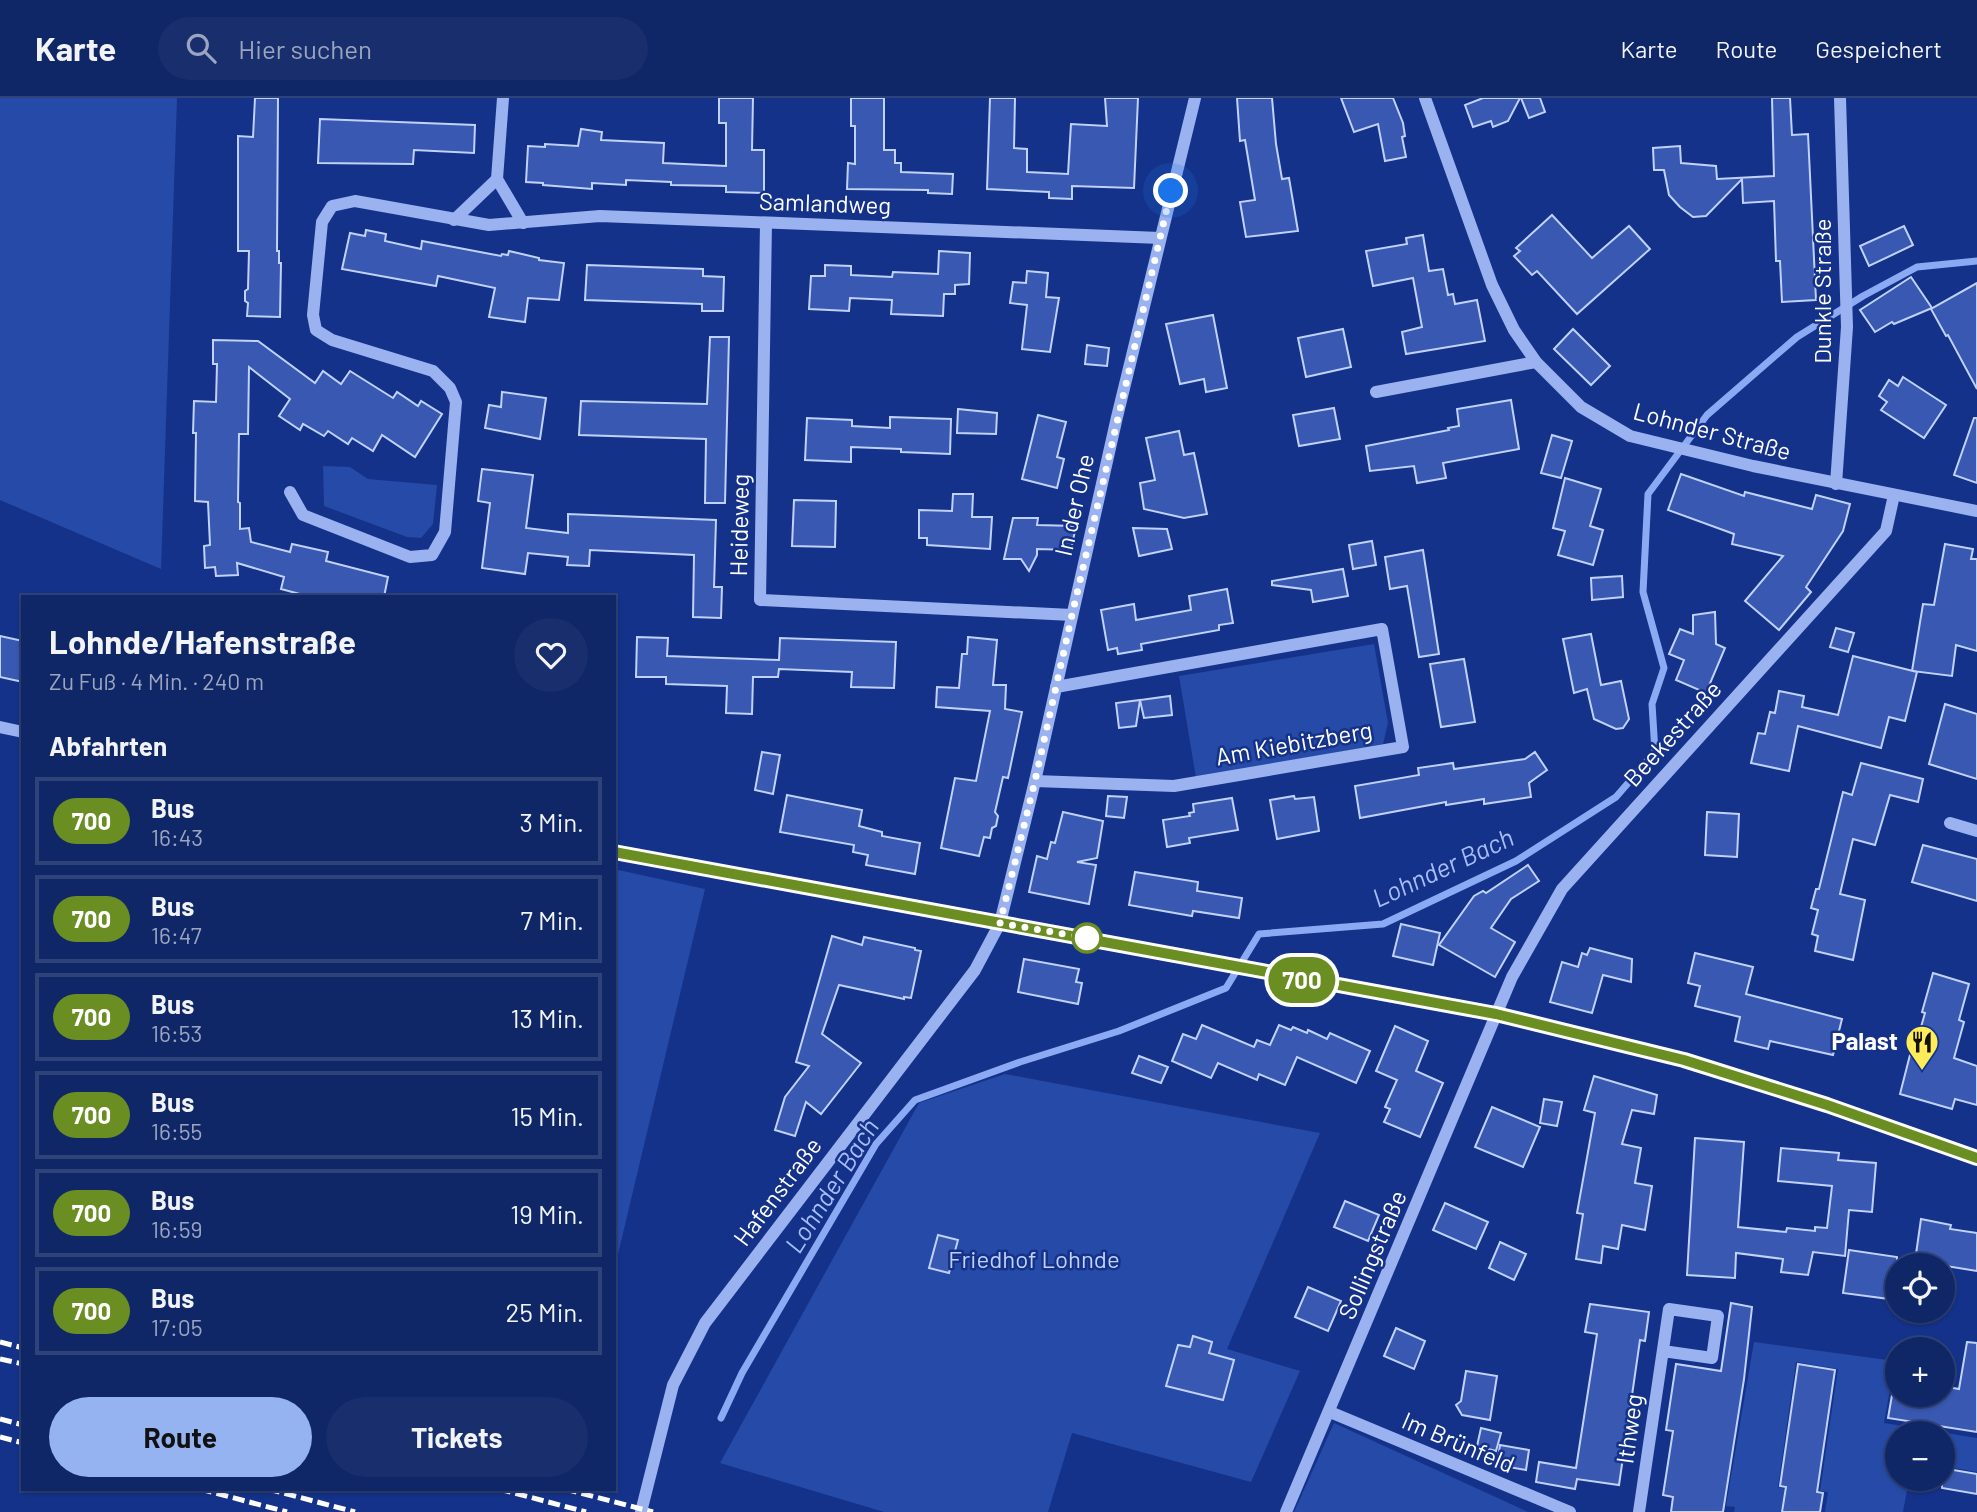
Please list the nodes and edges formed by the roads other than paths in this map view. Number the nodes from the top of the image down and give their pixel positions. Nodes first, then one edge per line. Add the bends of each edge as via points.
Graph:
1 (503, 98) edge
2 (1195, 98) edge
3 (1425, 98) edge
4 (1840, 98) edge
5 (496, 179) junction
6 (454, 220) junction
7 (523, 223) junction
8 (766, 223) junction
9 (1160, 238) junction
10 (1536, 362) junction
11 (1376, 392) dead end
12 (1836, 484) junction
13 (290, 492) dead end
14 (1894, 495) junction
15 (1977, 511) edge
16 (1072, 615) junction
17 (1056, 687) junction
18 (0, 727) edge
19 (21, 732) edge
20 (1035, 781) junction
21 (1950, 823) dead end
22 (1977, 831) edge
23 (616, 852) edge
24 (1000, 923) junction
25 (1496, 1014) junction
26 (1977, 1158) edge
27 (1663, 1352) junction
28 (1330, 1412) junction
29 (641, 1512) edge
30 (1286, 1512) edge
31 (1570, 1512) edge
32 (1639, 1512) edge

1 - 5 street
2 - 9 street, In der Ohe
3 - 10 street, Lohnder Straße via 1492,285
4 - 12 street, Dunkle Straße via 1847,327
5 - 6 street
5 - 7 street
6 - 7 street, Samlandweg
6 - 13 street, Samlandweg via 355,201 332,206 322,222 313,315 316,330 332,340 433,372 450,388 456,402 445,532 432,555 410,557 303,515
7 - 8 street, Samlandweg via 600,216
8 - 9 street, Samlandweg
8 - 16 street, Heideweg via 760,600
9 - 16 street, In der Ohe
10 - 11 street
10 - 12 street, Lohnder Straße via 1581,407 1630,436
12 - 14 street, Lohnder Straße
14 - 15 street, Lohnder Straße
14 - 25 street, Beekestraße via 1886,531 1562,889
16 - 17 street, In der Ohe
17 - 20 street, In der Ohe
17 - 20 street, Am Kiebitzberg via 1382,629 1403,747 1174,786
18 - 19 street
20 - 24 street, In der Ohe
21 - 22 street
23 - 24 street
24 - 25 street
24 - 29 street, Hafenstraße via 975,970 705,1323 673,1385
25 - 26 street via 1684,1060
25 - 28 street, Sollingstraße
27 - 27 street, Ithweg via 1669,1309 1718,1316 1712,1359
27 - 32 street, Ithweg
28 - 30 street, Sollingstraße
28 - 31 street, Im Brünfeld

